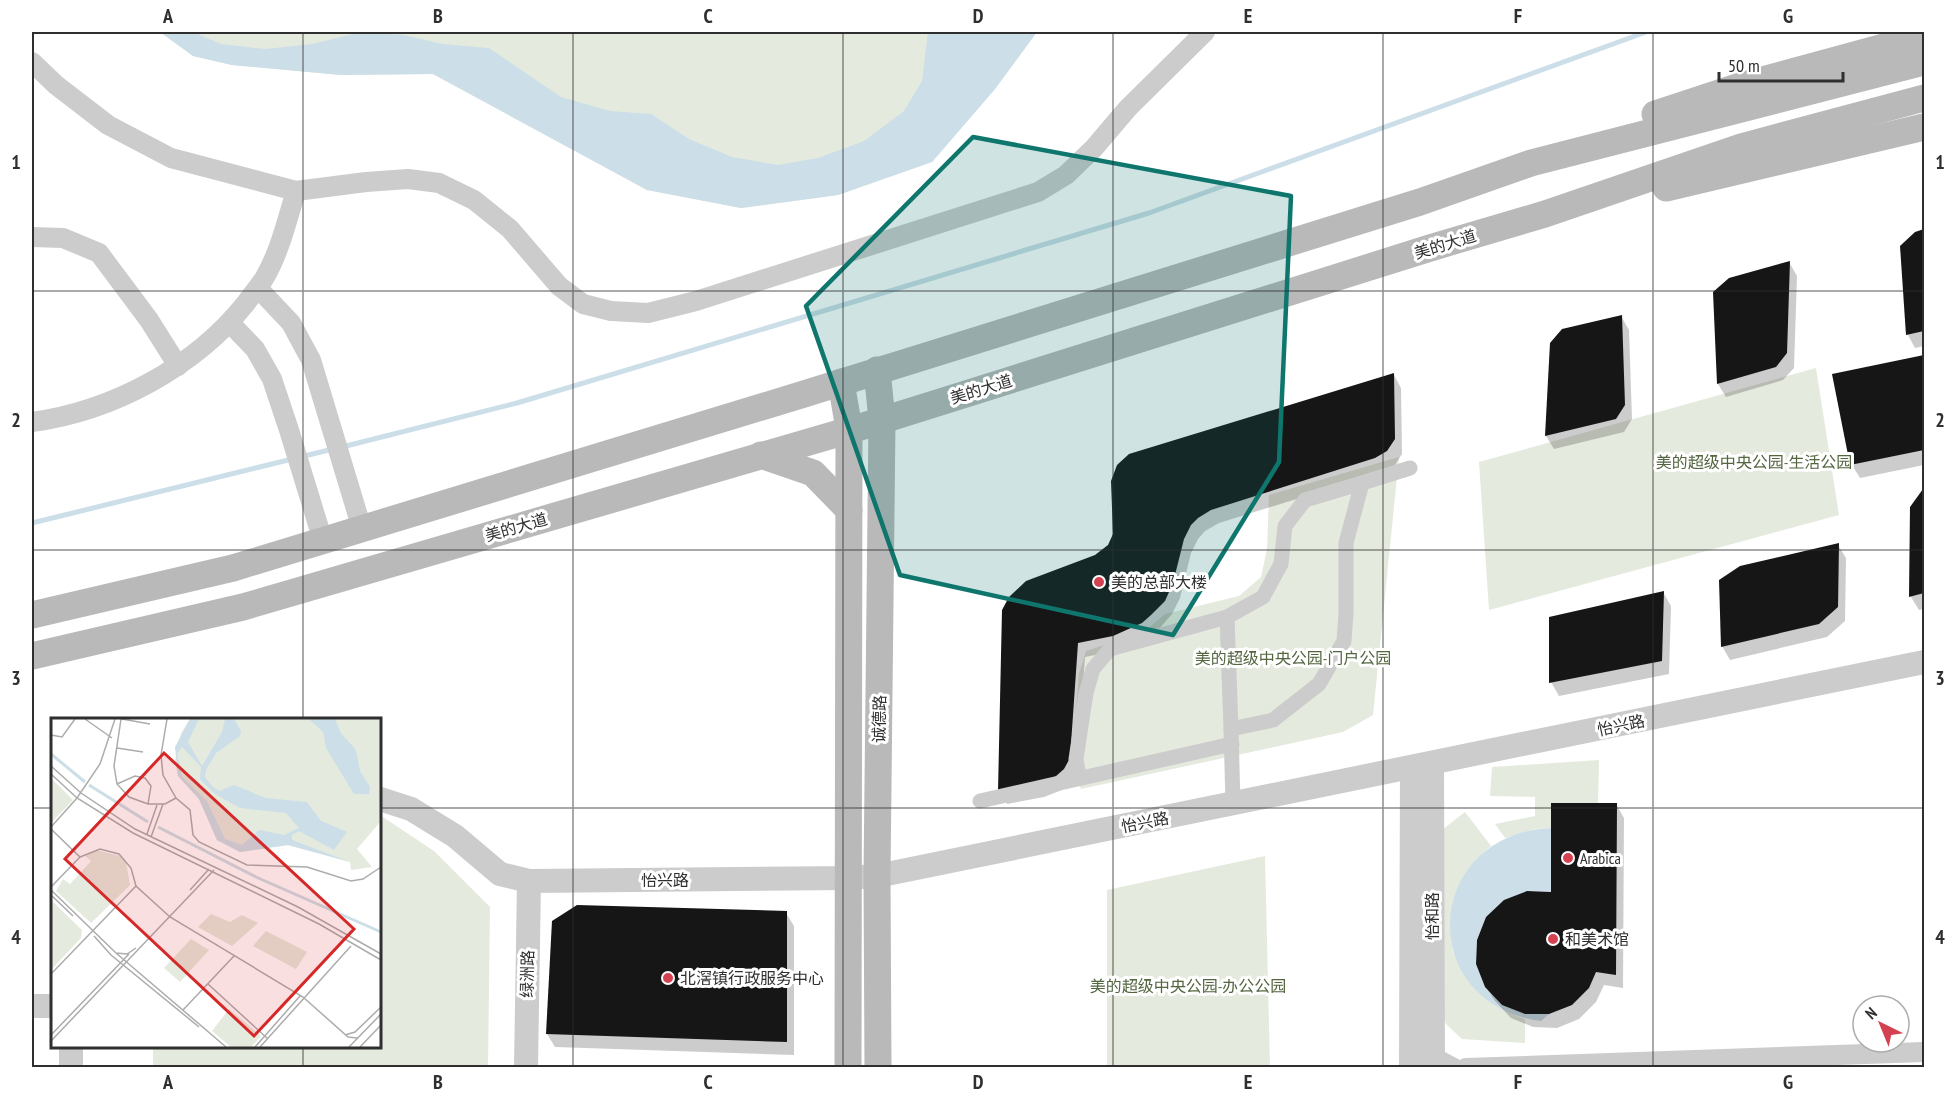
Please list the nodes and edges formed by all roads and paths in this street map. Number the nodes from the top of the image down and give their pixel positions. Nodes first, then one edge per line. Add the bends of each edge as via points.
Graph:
1 (1205, 32) edge
2 (1924, 36) edge
3 (32, 62) edge
4 (1924, 62) edge
5 (1924, 98) edge
6 (1924, 127) edge
7 (1531, 163) junction
8 (296, 191) junction
9 (1545, 214) junction
10 (32, 237) edge
11 (258, 288) junction
12 (230, 323) junction
13 (177, 366) junction
14 (877, 370) junction
15 (841, 382) junction
16 (882, 420) junction
17 (32, 422) edge
18 (849, 429) junction
19 (761, 455) junction
20 (1410, 468) dead end
21 (1362, 483) junction
22 (849, 510) junction
23 (362, 529) junction
24 (323, 541) junction
25 (32, 615) edge
26 (1227, 617) junction
27 (32, 656) edge
28 (1924, 662) edge
29 (1231, 737) junction
30 (1422, 766) junction
31 (1079, 777) junction
32 (381, 799) edge
33 (980, 801) dead end
34 (1233, 804) junction
35 (877, 876) junction
36 (847, 878) junction
37 (529, 881) junction
38 (32, 1006) edge
39 (51, 1006) edge
40 (71, 1048) edge
41 (1924, 1053) edge
42 (1440, 1064) edge
43 (71, 1068) edge
44 (526, 1068) edge
45 (848, 1068) edge
46 (878, 1068) edge
47 (1411, 1068) edge
48 (1466, 1068) edge

1 - 8 street via 1066,176 1038,192 648,313 611,311 584,304 559,286 510,229 474,200 439,183 408,179
2 - 7 main road via 1740,86
3 - 8 street via 108,125 171,158
4 - 7 main road
5 - 9 main road, 美的大道 via 1741,147
6 - 9 main road
7 - 14 main road via 1420,202
8 - 11 street via 282,239
9 - 16 main road, 美的大道
10 - 13 street via 63,238 99,253 149,320
11 - 12 street
11 - 23 street via 291,323 311,360
12 - 13 street
12 - 24 street via 255,349 272,379
13 - 17 street via 122,397
14 - 15 main road
14 - 16 main road, 诚德路
15 - 18 main road, 诚德路
15 - 23 main road
16 - 18 main road, 美的大道
16 - 35 main road, 诚德路
18 - 19 main road, 美的大道
18 - 22 main road, 诚德路
19 - 22 main road via 813,473
19 - 27 main road, 美的大道 via 243,607
20 - 21 street
21 - 26 street via 1305,500 1285,526 1281,564 1263,597
21 - 29 street via 1346,543 1344,641 1319,684 1273,720
22 - 36 main road, 诚德路
23 - 24 main road
24 - 25 main road via 233,568
26 - 29 street
26 - 31 street via 1110,649 1094,669 1086,693 1076,759
28 - 30 street, 怡兴路
29 - 31 street
29 - 34 street
30 - 34 street, 怡兴路
30 - 42 street, 怡和路
30 - 47 street, 怡和路
31 - 33 street
32 - 37 street, 怡兴路 via 411,809 455,836 500,874
34 - 35 street, 怡兴路
35 - 36 street, 怡兴路
35 - 46 main road, 诚德路
36 - 37 street, 怡兴路
36 - 45 main road, 诚德路
37 - 44 street, 绿洲路
38 - 39 street
40 - 43 street
41 - 48 street

